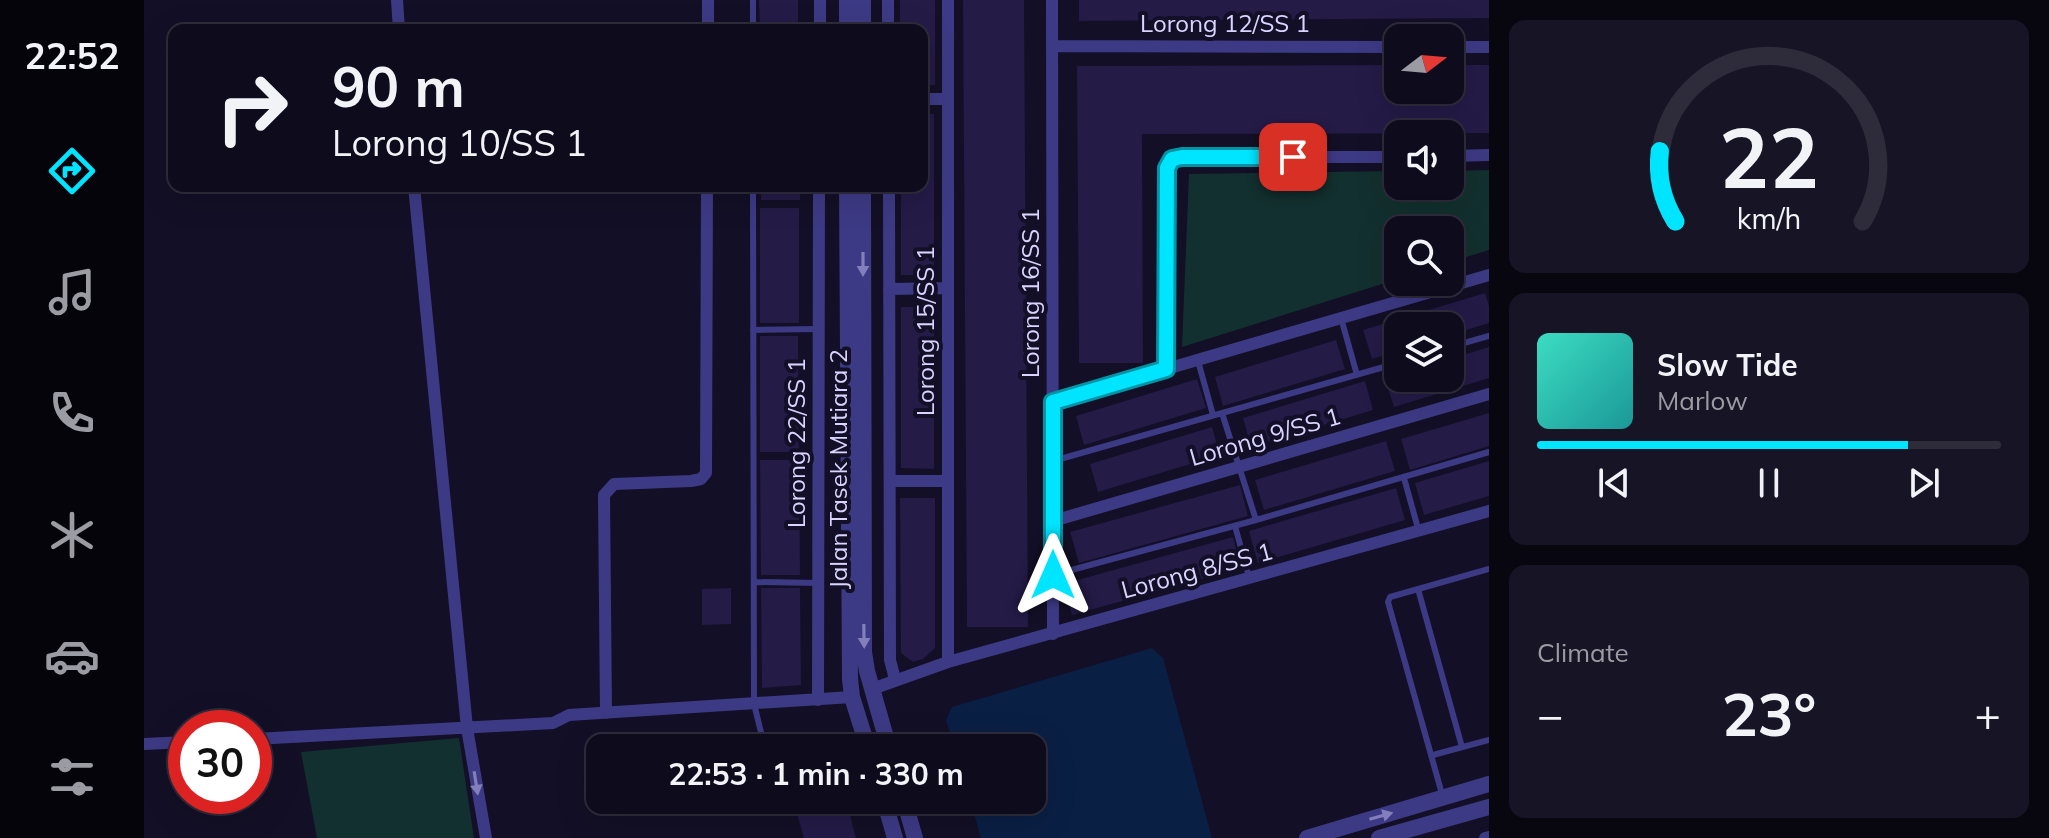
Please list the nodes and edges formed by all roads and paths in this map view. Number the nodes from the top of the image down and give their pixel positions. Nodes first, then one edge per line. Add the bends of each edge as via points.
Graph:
1 (397, 0) edge
2 (708, 0) edge
3 (753, 0) edge
4 (820, 0) edge
5 (847, 0) edge
6 (863, 0) edge
7 (888, 0) edge
8 (948, 0) edge
9 (1052, 0) edge
10 (399, 24) edge
11 (708, 24) edge
12 (753, 24) edge
13 (820, 24) edge
14 (847, 24) edge
15 (863, 24) edge
16 (888, 24) edge
17 (1052, 46) junction
18 (1384, 47) edge
19 (1464, 47) edge
20 (1489, 47) edge
21 (928, 99) edge
22 (948, 99) junction
23 (1489, 155) edge
24 (1464, 156) edge
25 (1384, 157) edge
26 (415, 192) edge
27 (707, 192) edge
28 (753, 192) edge
29 (819, 192) edge
30 (847, 192) edge
31 (863, 192) edge
32 (889, 192) edge
33 (1489, 275) edge
34 (948, 288) junction
35 (889, 289) junction
36 (1341, 318) junction
37 (819, 329) junction
38 (753, 330) junction
39 (1489, 336) edge
40 (1464, 343) edge
41 (1198, 360) junction
42 (1384, 367) edge
43 (1166, 369) junction
44 (1357, 375) junction
45 (1489, 394) edge
46 (1053, 402) junction
47 (1222, 413) junction
48 (1213, 415) junction
49 (1489, 452) edge
50 (1053, 461) junction
51 (1240, 467) junction
52 (1404, 478) junction
53 (890, 481) junction
54 (948, 481) junction
55 (1489, 511) edge
56 (1256, 520) junction
57 (1053, 521) junction
58 (1235, 526) junction
59 (1419, 532) junction
60 (1489, 569) edge
61 (1053, 575) junction
62 (1250, 579) junction
63 (755, 582) junction
64 (819, 583) junction
65 (1418, 589) junction
66 (1053, 634) junction
67 (948, 662) junction
68 (895, 679) junction
69 (872, 689) junction
70 (852, 697) junction
71 (818, 700) junction
72 (754, 704) junction
73 (606, 713) junction
74 (467, 728) junction
75 (762, 734) edge
76 (864, 734) edge
77 (885, 734) edge
78 (272, 738) edge
79 (1489, 740) edge
80 (168, 743) edge
81 (144, 744) edge
82 (1462, 747) junction
83 (1433, 755) junction
84 (1489, 784) edge
85 (1443, 798) junction
86 (1489, 807) edge
87 (888, 814) edge
88 (908, 814) edge
89 (486, 838) edge
90 (895, 838) edge
91 (915, 838) edge
92 (1307, 838) edge
93 (1379, 838) edge

1 - 10 street
2 - 11 street
3 - 12 lane
4 - 13 street
5 - 14 street
6 - 15 street
7 - 16 street
8 - 22 street, Lorong 15/SS 1
9 - 17 street, Lorong 16/SS 1
17 - 18 street, Lorong 12/SS 1
17 - 46 street, Lorong 16/SS 1
19 - 20 street
21 - 22 street
22 - 34 street, Lorong 15/SS 1
23 - 24 street
25 - 43 street via 1172,159 1167,168
26 - 74 street
27 - 73 street via 706,473 691,481 614,484 604,495
28 - 38 lane
29 - 37 street, Lorong 22/SS 1
30 - 70 street, Jalan Tasek Mutiara 2
31 -> 69 street, Jalan Tasek Mutiara 2 via 864,652
32 - 35 street
33 - 36 street
34 - 35 street
34 - 54 street, Lorong 15/SS 1
35 - 53 street
36 - 41 street
36 - 44 lane
37 - 38 lane
37 - 64 street, Lorong 22/SS 1
38 - 63 lane
39 - 40 lane
41 - 43 street
41 - 48 lane
42 - 44 lane
43 - 46 street
44 - 47 lane
45 - 51 street, Lorong 9/SS 1
46 - 50 street, Lorong 16/SS 1
47 - 48 lane
47 - 51 lane
48 - 50 lane
49 - 52 lane
50 - 57 street, Lorong 16/SS 1
51 - 56 lane
51 - 57 street, Lorong 9/SS 1
52 - 56 lane
52 - 59 lane
53 - 54 street
53 - 68 street via 890,660
54 - 67 street, Lorong 15/SS 1
55 - 59 street, Lorong 8/SS 1
56 - 58 lane
57 - 61 street, Lorong 16/SS 1
58 - 61 lane
58 - 62 lane
59 - 62 street, Lorong 8/SS 1
60 - 65 lane
61 - 66 street, Lorong 16/SS 1
62 - 66 street, Lorong 8/SS 1
63 - 64 lane
63 - 72 lane
64 - 71 street, Lorong 22/SS 1
65 - 82 lane
65 - 83 lane via 1388,602
66 - 67 street, Lorong 8/SS 1
67 - 68 street, Lorong 8/SS 1
68 - 69 street, Lorong 8/SS 1
69 - 77 street, Jalan Tasek Mutiara 2
70 - 71 street
70 - 76 street, Jalan Tasek Mutiara 2
71 - 72 street
72 - 73 street
72 - 75 lane
73 - 74 street via 569,715 553,723
74 - 78 street
74 -> 89 street
79 - 82 lane
80 - 81 street
82 - 83 lane
83 - 85 lane
84 - 85 street
92 -> 85 street
86 - 93 street
87 - 90 street
88 - 91 street

